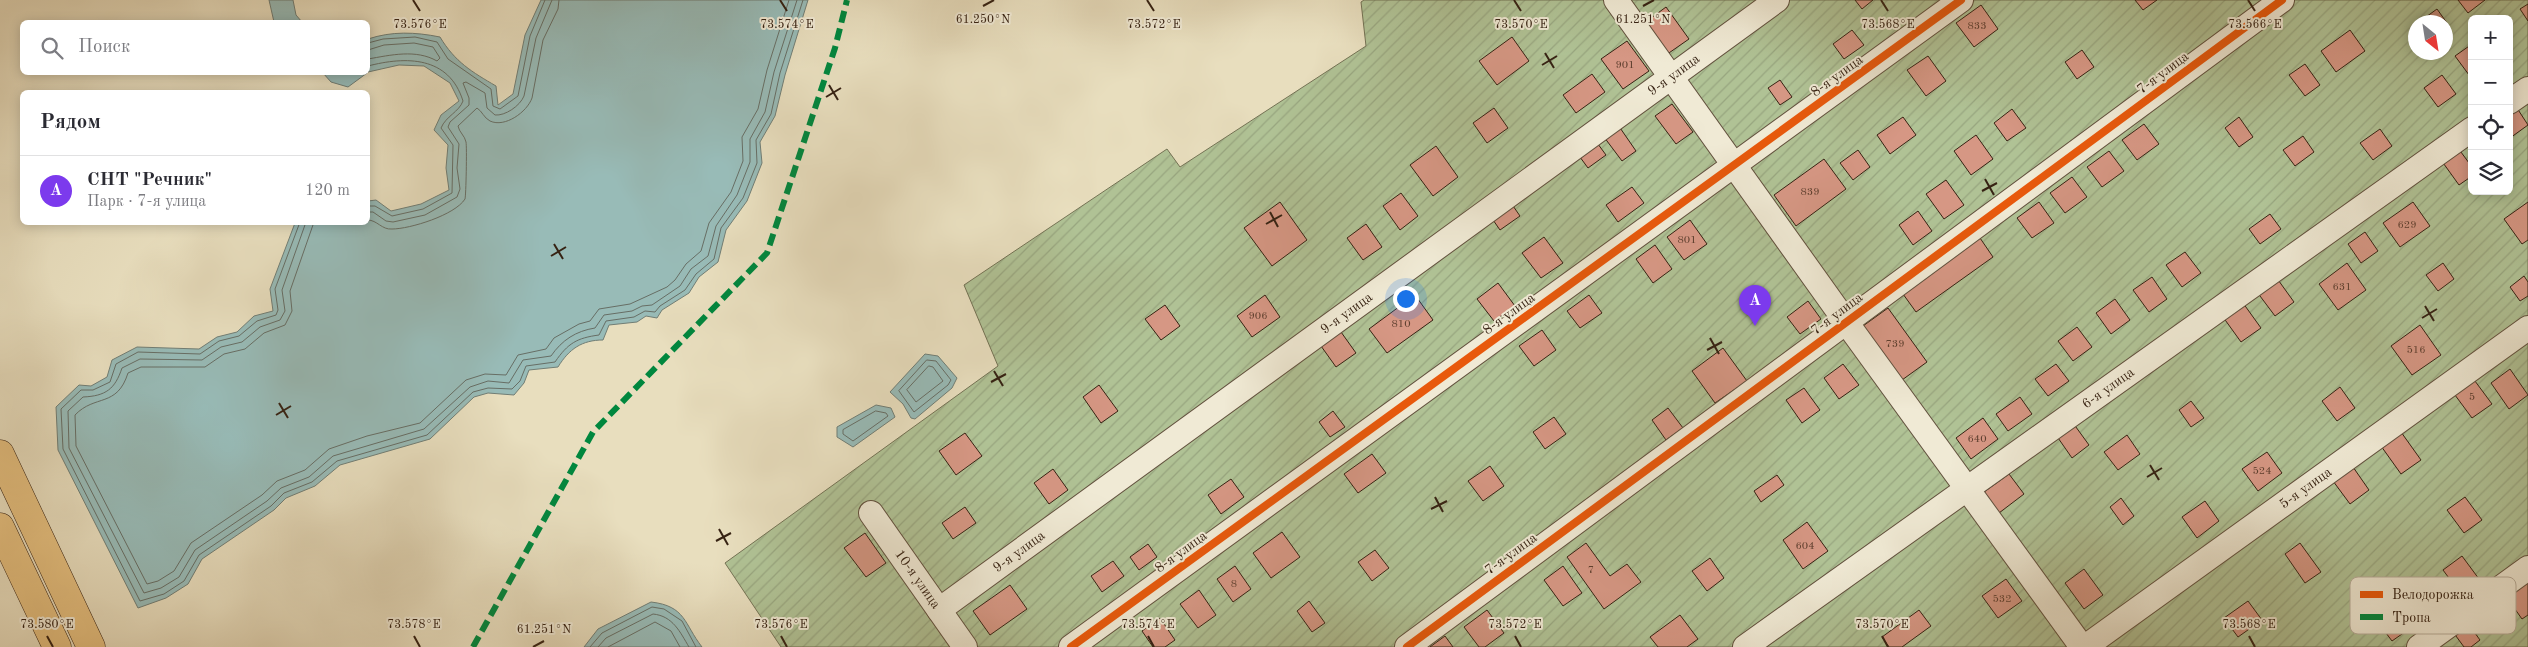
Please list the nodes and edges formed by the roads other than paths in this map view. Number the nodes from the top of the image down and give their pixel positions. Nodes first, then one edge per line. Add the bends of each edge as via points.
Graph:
1 (1616, 0) edge
2 (1778, 0) edge
3 (1961, 0) edge
4 (2282, 0) edge
5 (1672, 76) junction
6 (2528, 89) edge
7 (2513, 99) edge
8 (2468, 131) edge
9 (1735, 166) junction
10 (1846, 322) junction
11 (2528, 328) edge
12 (0, 454) edge
13 (1966, 487) junction
14 (872, 512) dead end
15 (0, 528) edge
16 (2528, 568) edge
17 (2516, 577) edge
18 (939, 610) junction
19 (2437, 634) edge
20 (57, 647) edge
21 (91, 647) edge
22 (965, 647) edge
23 (1071, 647) edge
24 (1407, 647) edge
25 (1744, 647) edge
26 (2083, 647) edge
27 (2419, 647) edge

1 - 5 street
2 - 5 street, 9-я улица
3 - 9 street, 8-я улица
4 - 10 street, 7-я улица
5 - 9 street
5 - 18 street, 9-я улица
6 - 7 street
8 - 13 street, 6-я улица
9 - 10 street
9 - 23 street, 8-я улица
10 - 13 street
10 - 24 street, 7-я улица
11 - 26 street, 5-я улица
12 - 21 highway
13 - 25 street, 6-я улица
13 - 26 street
14 - 18 street, 10-я улица
15 - 20 highway
16 - 17 street
18 - 22 street, 10-я улица
19 - 27 street

